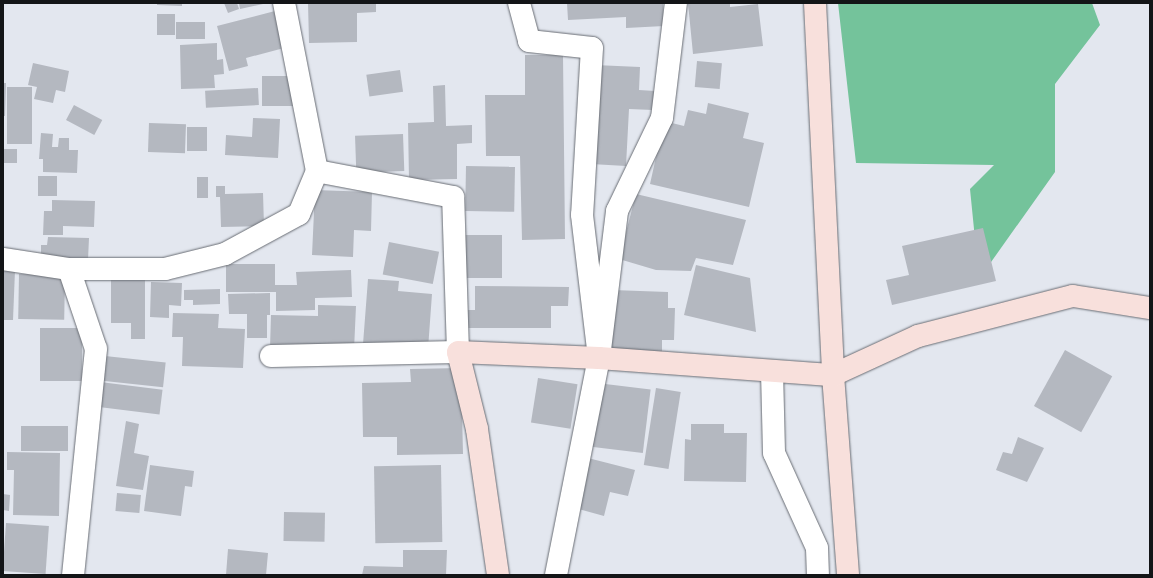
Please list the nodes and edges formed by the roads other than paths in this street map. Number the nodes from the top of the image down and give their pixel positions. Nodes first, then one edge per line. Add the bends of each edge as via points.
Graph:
1 (284, 3) edge
2 (519, 3) edge
3 (676, 3) edge
4 (815, 3) edge
5 (317, 171) junction
6 (3, 259) edge
7 (69, 269) junction
8 (1150, 308) edge
9 (458, 352) junction
10 (271, 356) dead end
11 (599, 358) junction
12 (772, 370) junction
13 (834, 375) junction
14 (73, 575) edge
15 (498, 575) edge
16 (556, 575) edge
17 (818, 575) edge
18 (848, 575) edge

1 - 5 street
2 - 11 street via 529,41 592,48 582,215
3 - 11 street via 662,118 617,212
4 - 13 street
5 - 7 street via 299,214 225,254 165,269
5 - 9 street via 453,197
6 - 7 street
7 - 14 street via 96,349
8 - 13 street via 1074,296 918,336
9 - 10 street
9 - 11 street
9 - 15 street via 477,430
11 - 12 street
11 - 16 street
12 - 13 street
12 - 17 street via 774,453 817,548
13 - 18 street

